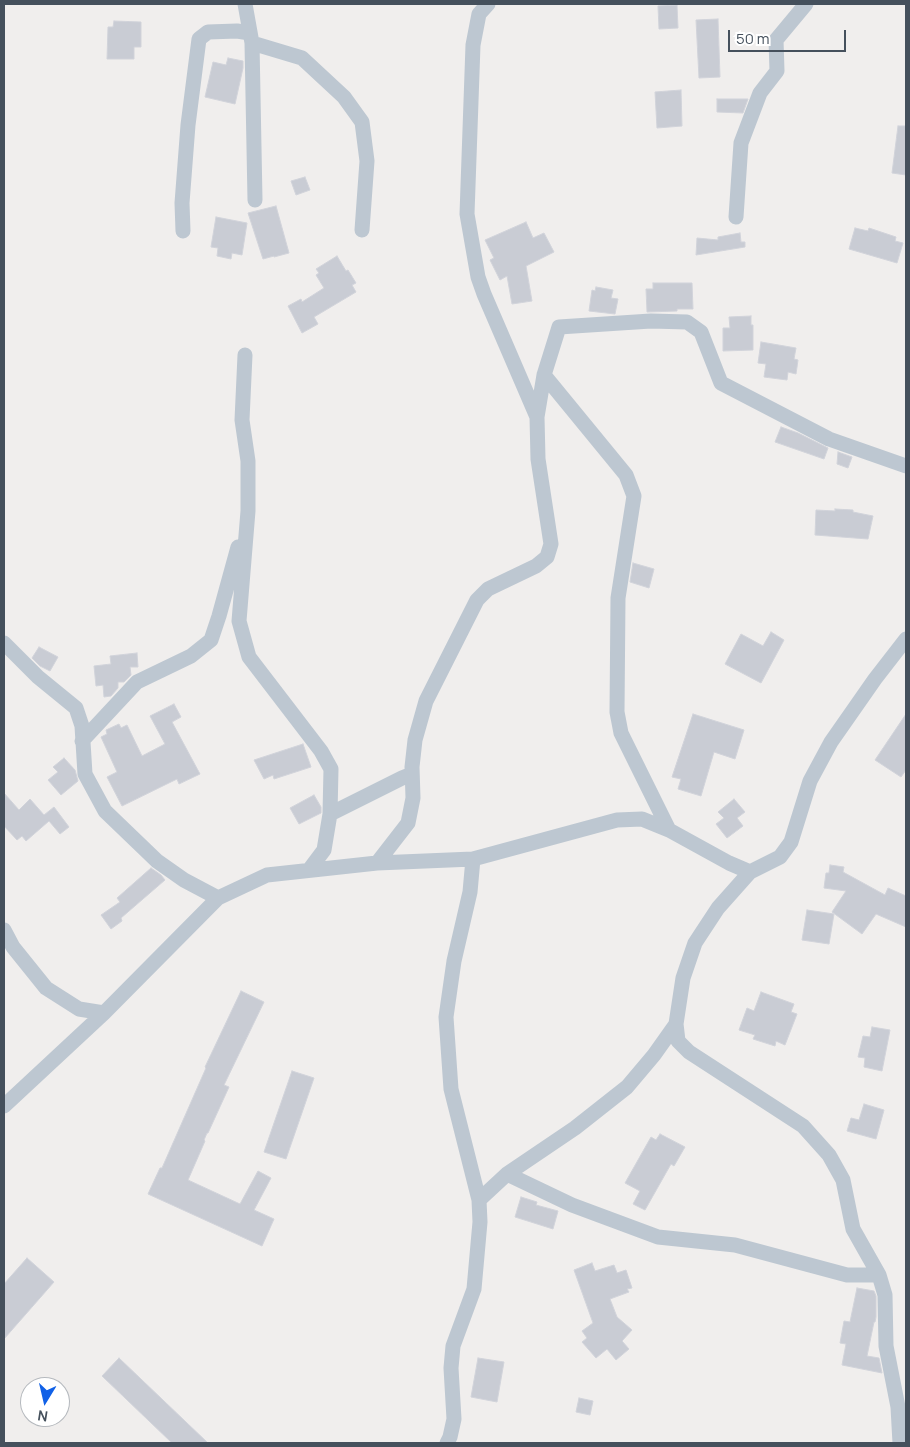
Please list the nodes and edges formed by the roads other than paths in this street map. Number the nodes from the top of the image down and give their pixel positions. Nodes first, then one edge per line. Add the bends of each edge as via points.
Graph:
1 (245, 4) edge
2 (488, 4) edge
3 (806, 4) edge
4 (251, 38) junction
5 (256, 200) dead end
6 (736, 217) dead end
7 (362, 230) dead end
8 (183, 232) dead end
9 (245, 355) dead end
10 (544, 375) junction
11 (537, 417) junction
12 (906, 466) edge
13 (248, 511) junction
14 (906, 640) edge
15 (4, 643) edge
16 (82, 741) junction
17 (412, 774) junction
18 (330, 814) junction
19 (669, 830) junction
20 (472, 859) junction
21 (377, 863) junction
22 (309, 870) junction
23 (750, 872) junction
24 (218, 898) junction
25 (4, 930) edge
26 (104, 1013) junction
27 (676, 1024) junction
28 (4, 1106) edge
29 (508, 1174) junction
30 (479, 1200) junction
31 (878, 1276) junction
32 (447, 1443) edge
33 (900, 1443) edge

1 - 4 street
2 - 11 street via 479,14 473,45 468,214 478,277
3 - 6 street via 776,40 777,71 760,93 741,143
4 - 5 street
4 - 7 street via 302,58 344,97 362,122 367,161
4 - 8 street via 237,31 208,32 199,39 188,125
9 - 13 street via 242,420 248,461
10 - 11 street
10 - 12 street via 560,327 687,322 701,332 721,383 828,439
10 - 19 street via 626,475 634,496 618,598 617,712 621,733
11 - 17 street via 538,459 551,544 547,557 536,566 488,589 477,600 426,701 415,740
13 - 16 street via 211,640 191,656 137,682
13 - 18 street via 239,621 249,657 321,751 331,770
14 - 23 street via 874,678 831,742 810,781 791,842 780,857
15 - 16 street via 76,708 82,726
16 - 24 street via 85,774 105,811 157,861
17 - 18 street
17 - 21 street via 413,798 408,823
18 - 22 street via 324,850
19 - 20 street via 642,819 616,820
19 - 23 street
20 - 21 street
20 - 30 street via 470,892 454,961 446,1017 451,1089
21 - 22 street
22 - 24 street via 267,875
23 - 27 street via 718,908 695,944 683,978
24 - 26 street
25 - 26 street via 13,947 46,988 79,1009
26 - 28 street
27 - 29 street via 627,1087
27 - 31 street via 678,1041 688,1052 803,1126 829,1155 843,1180 853,1230
29 - 30 street
29 - 31 street via 572,1205 658,1237 735,1245 847,1275
30 - 32 street via 474,1289 453,1346 454,1419
31 - 33 street via 885,1295 886,1346 898,1407

